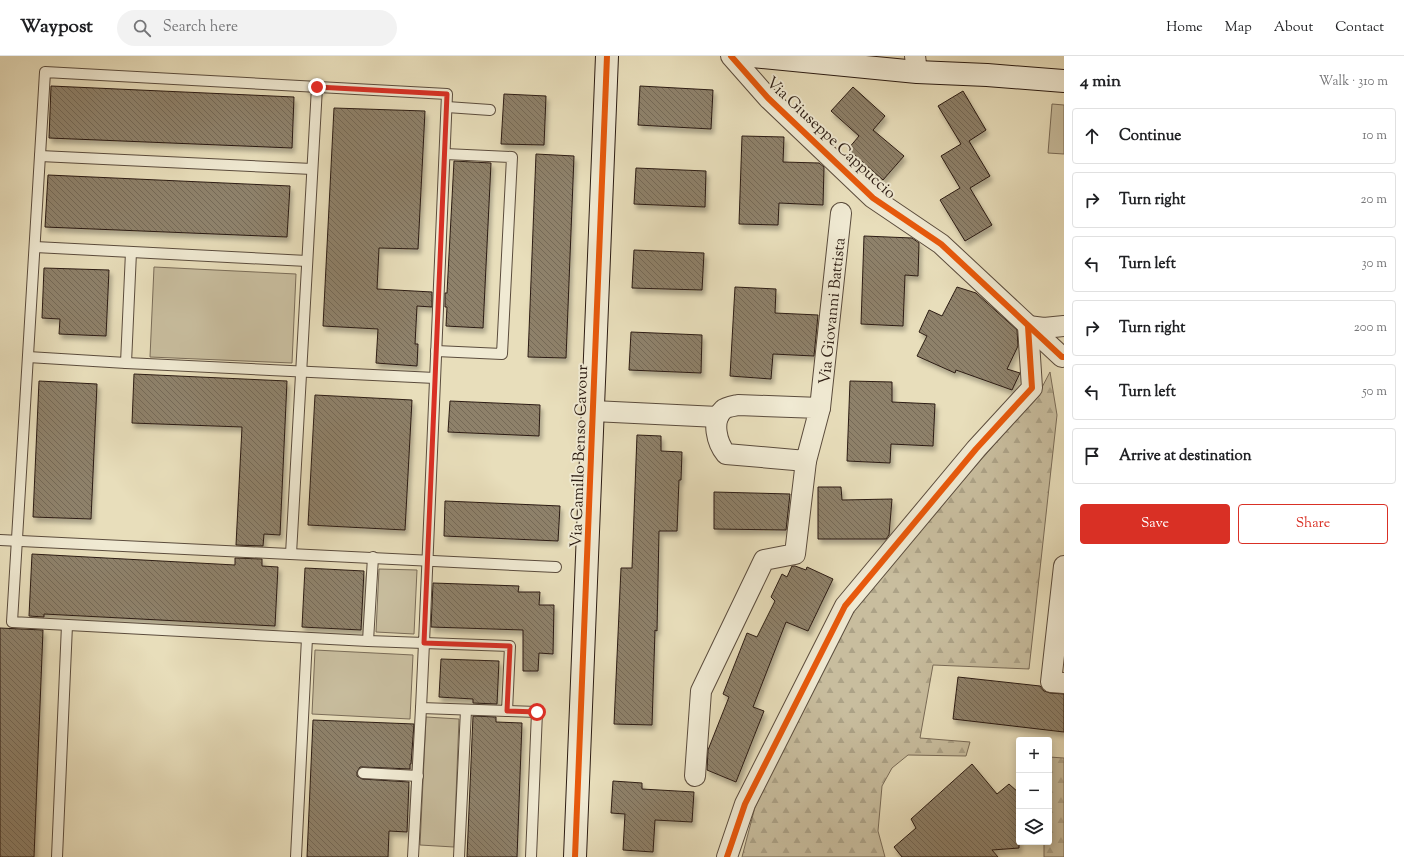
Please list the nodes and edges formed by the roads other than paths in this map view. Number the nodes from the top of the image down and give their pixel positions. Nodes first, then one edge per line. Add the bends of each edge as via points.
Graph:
1 (607, 56) edge
2 (731, 56) edge
3 (752, 56) edge
4 (832, 60) edge
5 (916, 64) edge
6 (988, 65) edge
7 (1064, 81) edge
8 (317, 87) junction
9 (447, 107) junction
10 (490, 110) dead end
11 (445, 154) junction
12 (40, 156) junction
13 (312, 169) junction
14 (841, 213) dead end
15 (35, 247) junction
16 (132, 252) junction
17 (307, 261) junction
18 (1028, 326) junction
19 (1064, 326) edge
20 (436, 351) junction
21 (28, 358) junction
22 (1063, 360) edge
23 (126, 363) junction
24 (301, 372) junction
25 (435, 378) junction
26 (820, 408) junction
27 (593, 411) junction
28 (718, 417) junction
29 (806, 461) junction
30 (0, 540) edge
31 (16, 541) junction
32 (291, 554) junction
33 (373, 557) junction
34 (427, 560) junction
35 (1064, 566) edge
36 (556, 567) dead end
37 (67, 625) junction
38 (307, 638) junction
39 (368, 641) junction
40 (424, 643) junction
41 (1064, 683) edge
42 (421, 708) junction
43 (466, 710) junction
44 (507, 711) junction
45 (363, 774) dead end
46 (418, 776) junction
47 (695, 776) dead end
48 (57, 857) edge
49 (296, 857) edge
50 (413, 857) edge
51 (459, 857) edge
52 (531, 857) edge
53 (575, 857) edge
54 (727, 857) edge

1 - 27 street, Via Camillo Benso Cavour
2 - 18 street, Via Giuseppe Cappuccio via 768,98 873,198 941,244
3 - 4 street
4 - 5 street
5 - 6 street
6 - 7 street
8 - 9 lane via 447,94
8 - 12 lane via 45,72
8 - 13 lane
9 - 10 lane
9 - 11 lane
11 - 20 lane
11 - 20 lane via 512,157 502,354
12 - 13 lane
12 - 15 lane
13 - 17 lane
14 - 26 street, Via Giovanni Battista
15 - 16 lane
15 - 21 lane
16 - 17 lane
16 - 23 lane
17 - 24 lane
18 - 19 street
18 - 22 street, Via Giuseppe Cappuccio
18 - 54 street via 1032,388 976,449 845,606 745,804
20 - 25 lane
21 - 23 lane
21 - 31 lane
23 - 24 lane
24 - 25 lane
24 - 32 lane
25 - 34 lane
26 - 28 street, Via Giovanni Battista via 738,405 724,409
26 - 29 street, Via Giovanni Battista
27 - 28 street
27 - 53 street, Via Camillo Benso Cavour
28 - 29 street via 716,436 726,454
29 - 47 street, Via Giovanni Battista via 795,554 764,560 701,691
30 - 31 lane
31 - 32 lane
31 - 37 lane via 12,622
32 - 33 lane
33 - 34 lane
33 - 39 lane
34 - 36 lane
34 - 40 lane
35 - 41 street via 1051,682
37 - 38 lane
37 - 48 lane
38 - 39 lane
38 - 49 lane
39 - 40 lane
40 - 42 lane
40 - 44 lane via 510,646
42 - 43 lane
42 - 46 lane
43 - 44 lane
43 - 51 lane
44 - 52 lane via 537,712
45 - 46 lane
46 - 50 lane

